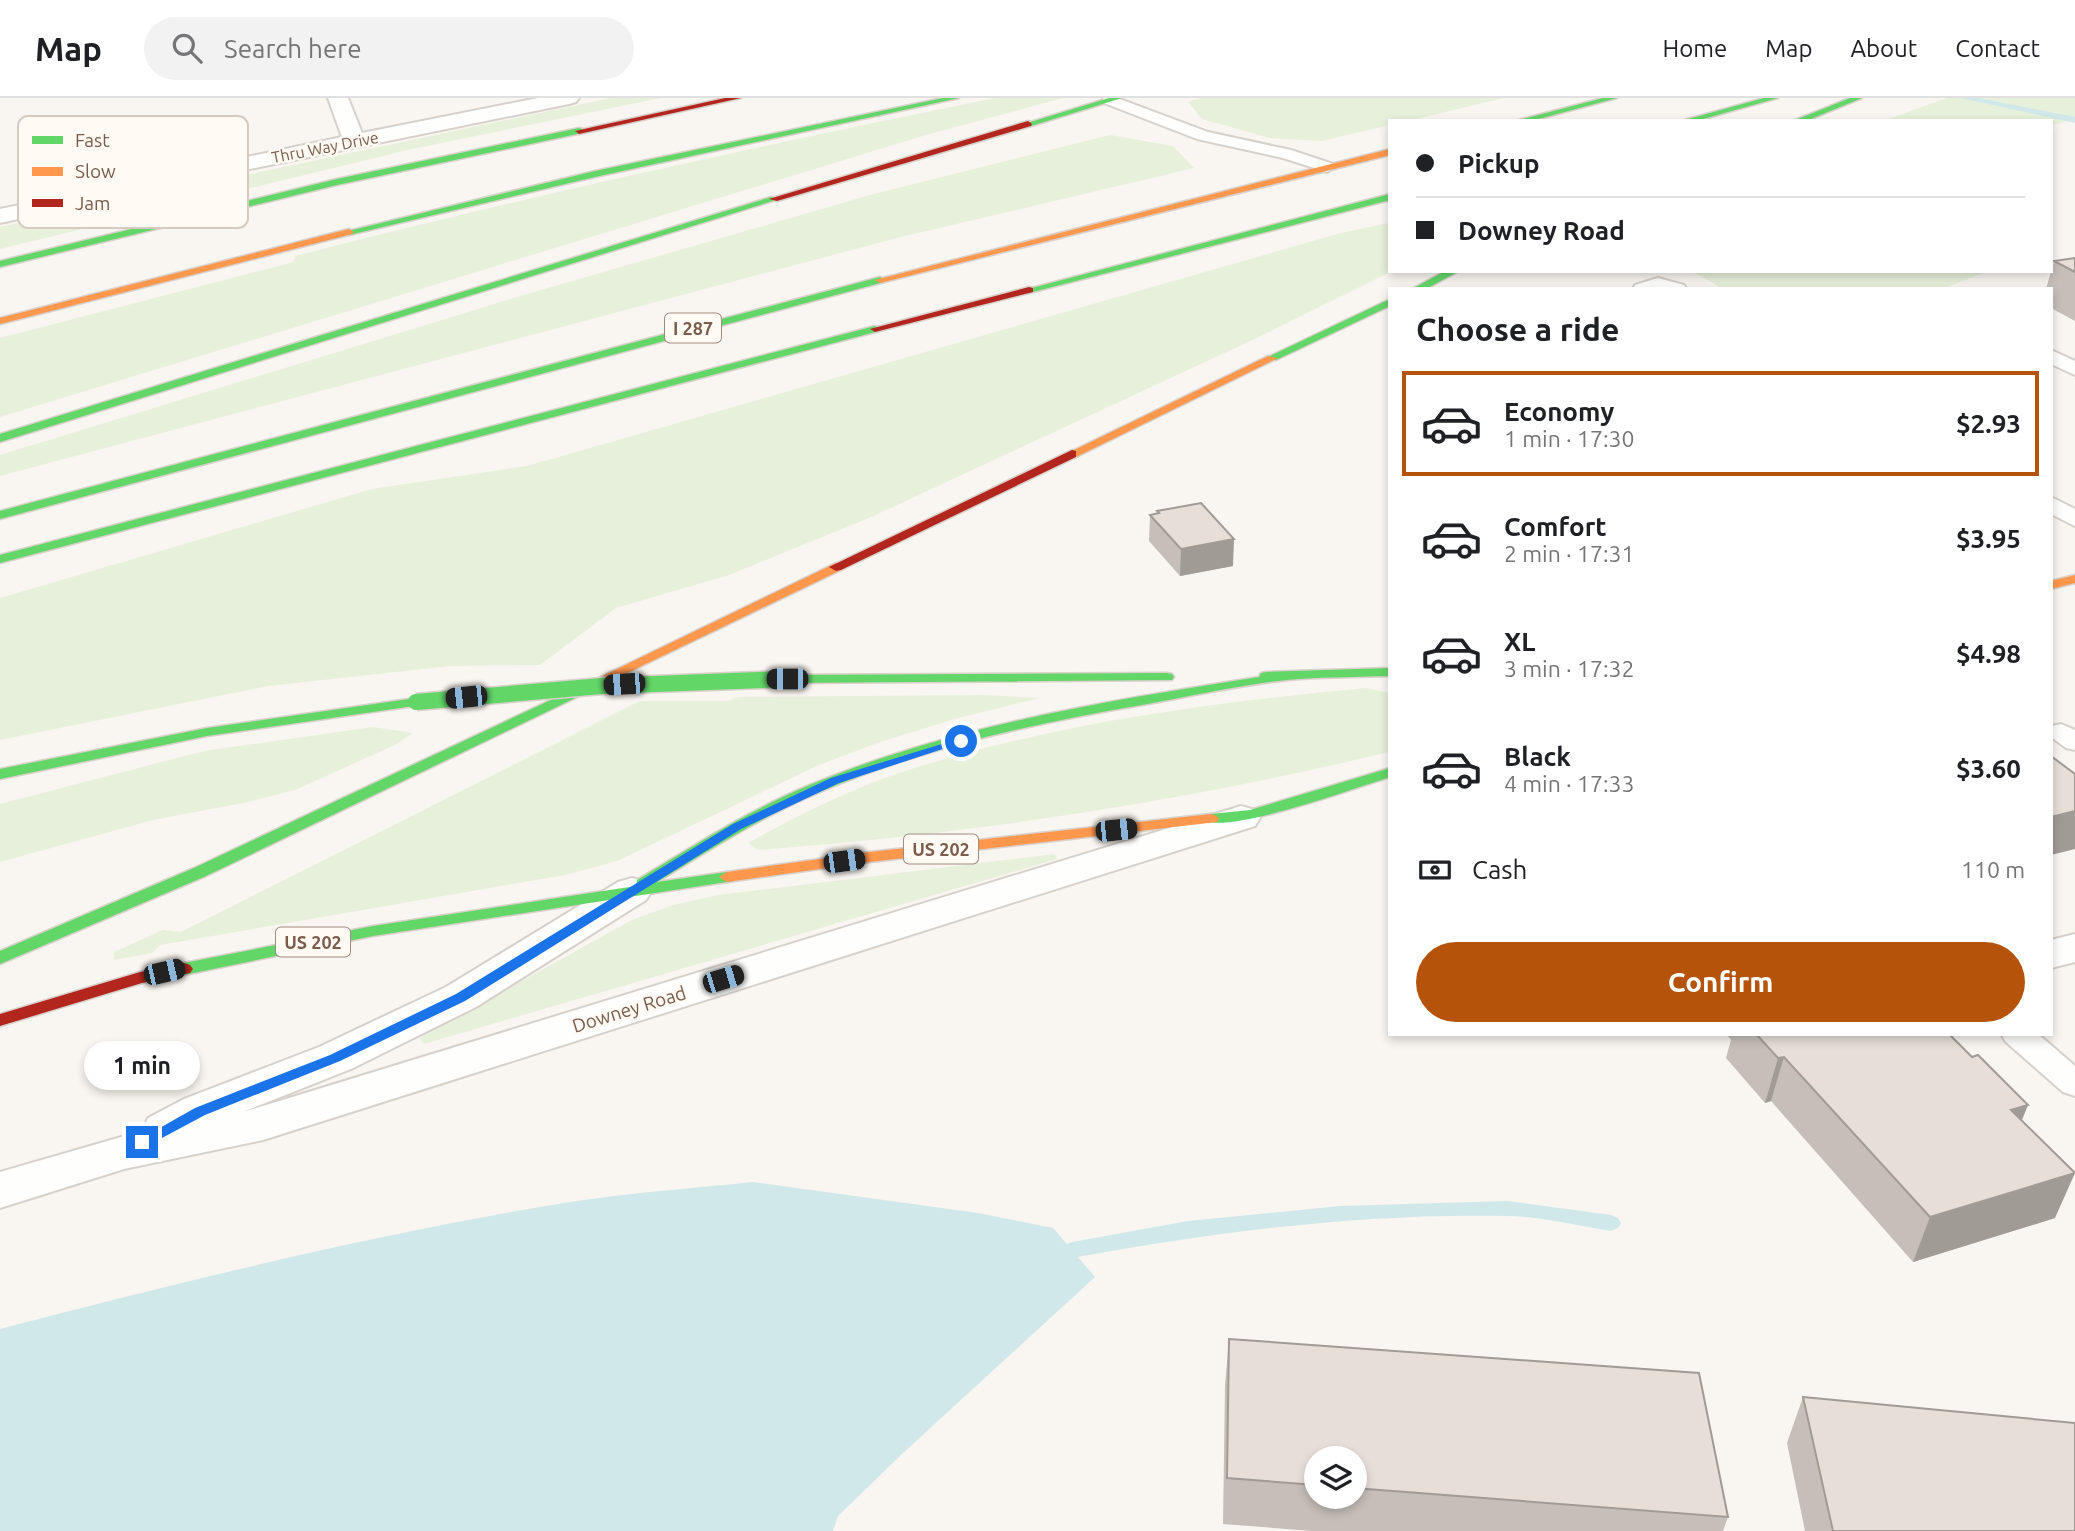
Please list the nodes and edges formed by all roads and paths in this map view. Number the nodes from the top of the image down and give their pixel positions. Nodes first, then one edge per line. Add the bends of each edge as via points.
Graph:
1 (338, 98) edge
2 (569, 98) edge
3 (737, 98) edge
4 (955, 98) edge
5 (1613, 98) edge
6 (1774, 98) edge
7 (1858, 98) edge
8 (1113, 99) edge
9 (1527, 119) edge
10 (1693, 119) edge
11 (1802, 119) edge
12 (354, 141) junction
13 (1388, 152) edge
14 (248, 163) edge
15 (1327, 167) junction
16 (1388, 198) edge
17 (248, 203) edge
18 (18, 212) edge
19 (0, 216) edge
20 (146, 228) edge
21 (223, 247) dead end
22 (0, 264) edge
23 (1450, 273) edge
24 (1422, 287) edge
25 (1648, 287) edge
26 (1669, 287) edge
27 (1388, 303) edge
28 (0, 307) edge
29 (0, 321) edge
30 (2053, 357) edge
31 (2075, 369) edge
32 (0, 438) edge
33 (2053, 505) edge
34 (0, 515) edge
35 (2075, 519) edge
36 (0, 558) edge
37 (2075, 579) edge
38 (2053, 584) edge
39 (1388, 672) edge
40 (1292, 676) junction
41 (1388, 773) edge
42 (0, 774) edge
43 (1252, 815) junction
44 (632, 891) junction
45 (2075, 948) edge
46 (2053, 954) edge
47 (0, 958) edge
48 (0, 1020) edge
49 (2019, 1036) edge
50 (2075, 1084) edge
51 (122, 1152) junction
52 (0, 1190) edge

1 - 12 street
2 - 12 street, Thru Way Drive
3 - 17 highway
4 - 29 highway via 488,198
5 - 9 highway
6 - 10 highway
7 - 11 highway
8 - 15 lane via 1181,128 1284,151
8 - 32 highway via 851,175
12 - 14 street, Thru Way Drive
13 - 15 highway, I 287
15 - 34 highway, I 287 via 537,368
16 - 36 highway, I 287
18 - 19 street, Thru Way Drive
20 - 22 highway
21 - 28 highway
23 - 24 highway
25 - 26 lane
27 - 47 highway via 200,872
30 - 31 lane
33 - 35 lane
37 - 38 highway
39 - 40 highway
40 - 42 highway, bridge via 679,680 540,690 308,715
40 - 44 highway via 1038,720 835,780 737,827
41 - 43 highway, US 202
43 - 44 highway, US 202 via 870,857
43 - 51 street, Downey Road via 247,1128
44 - 48 highway, US 202 via 213,961
44 - 51 street, Downey Road via 461,998 335,1058 200,1111
45 - 46 street
49 - 50 lane
51 - 52 street, Downey Road

